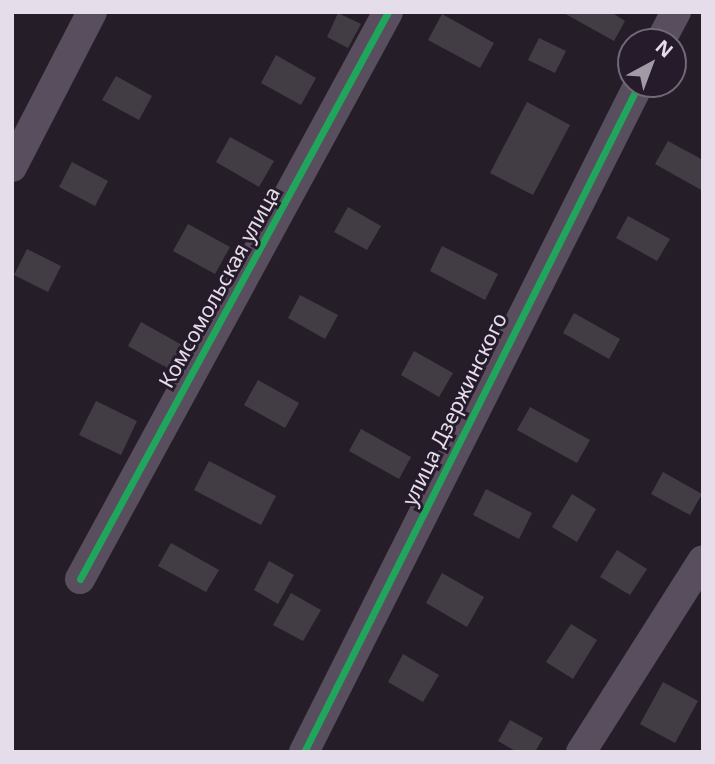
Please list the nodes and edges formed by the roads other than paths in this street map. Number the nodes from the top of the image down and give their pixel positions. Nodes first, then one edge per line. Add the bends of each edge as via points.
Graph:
1 (92, 12) edge
2 (388, 12) edge
3 (676, 12) edge
4 (667, 28) edge
5 (632, 98) edge
6 (12, 167) edge
7 (703, 560) edge
8 (80, 579) dead end
9 (304, 752) edge
10 (581, 752) edge

1 - 6 street
2 - 8 street, Комсомольская улица
3 - 4 street
5 - 9 street, улица Дзержинского
7 - 10 street

